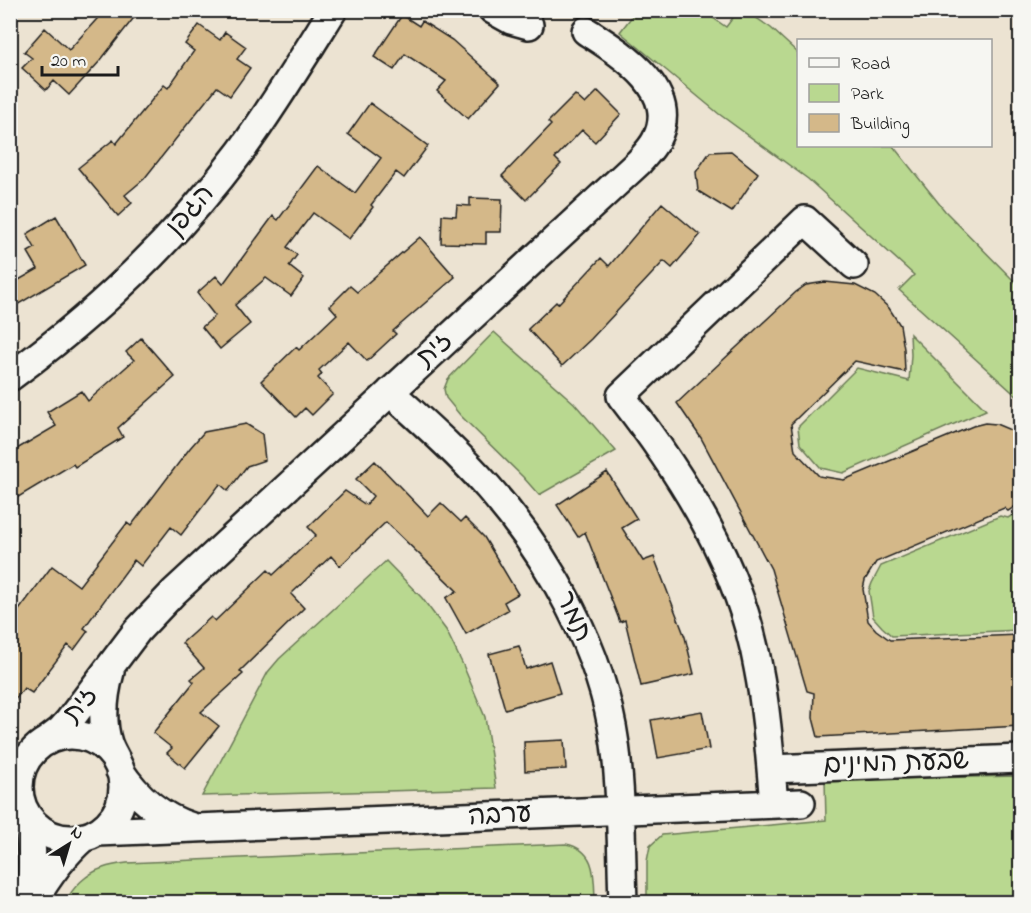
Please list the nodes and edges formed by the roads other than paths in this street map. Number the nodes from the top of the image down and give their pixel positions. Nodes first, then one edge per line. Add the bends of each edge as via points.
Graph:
1 (333, 10) edge
2 (493, 10) edge
3 (529, 25) dead end
4 (586, 30) dead end
5 (854, 265) dead end
6 (10, 377) edge
7 (390, 392) junction
8 (113, 663) junction
9 (41, 745) junction
10 (10, 752) edge
11 (1020, 759) edge
12 (118, 766) junction
13 (771, 769) junction
14 (20, 801) edge
15 (801, 803) dead end
16 (774, 804) junction
17 (620, 811) junction
18 (199, 829) junction
19 (91, 835) junction
20 (28, 903) edge
21 (33, 903) edge
22 (623, 903) edge

1 - 6 street, הגפן via 271,108 207,195 90,314
2 - 3 street
4 - 7 street, זית via 639,70 652,86 661,103 663,121 656,140 639,162
5 - 13 street via 805,220 621,396 674,468 717,544 734,584 758,666
7 - 8 street, זית via 174,592
7 - 17 street, תמר via 488,487 527,536 559,586 584,637 603,690 615,743
8 - 9 street, זית via 69,721
8 - 12 street, זית via 105,696 105,718 108,741
9 - 10 street
9 - 12 street via 63,736 84,737 102,746
9 - 14 street via 29,756 20,775
11 - 13 street, שבעת המינים
12 - 18 street, ערבה via 129,785 156,809
12 - 19 street via 123,790 118,810 113,819
13 - 16 street
14 - 19 street via 32,822 49,834 68,839
14 - 20 street via 32,847
15 - 16 street, ערבה
16 - 17 street, ערבה
17 - 18 street, ערבה
17 - 22 street, תמר
18 - 19 street, ערבה
19 - 21 street via 57,865

